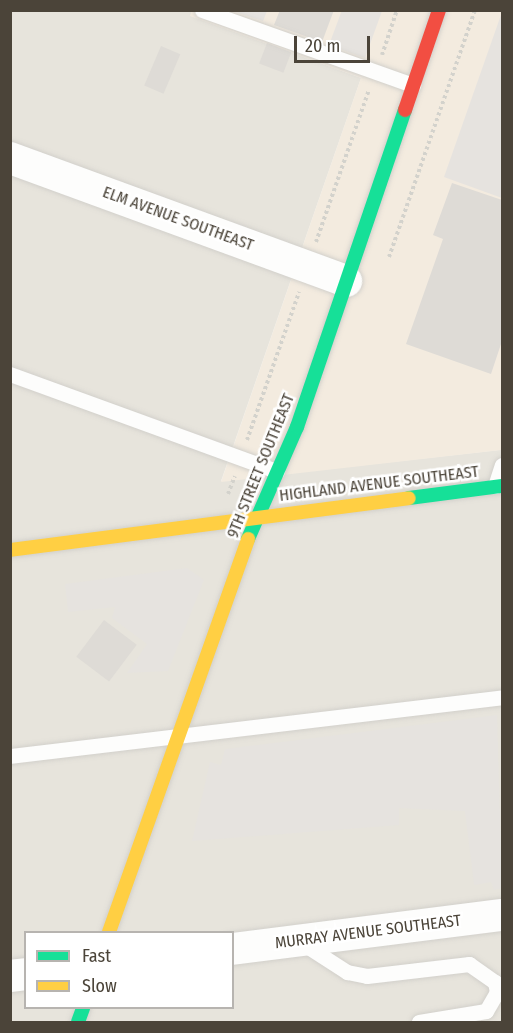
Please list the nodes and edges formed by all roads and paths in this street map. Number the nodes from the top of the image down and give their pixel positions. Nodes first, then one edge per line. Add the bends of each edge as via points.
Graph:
1 (202, 10) edge
2 (439, 10) edge
3 (413, 85) junction
4 (10, 158) edge
5 (346, 281) junction
6 (10, 374) edge
7 (502, 465) edge
8 (277, 471) junction
9 (499, 486) edge
10 (256, 516) junction
11 (10, 550) edge
12 (502, 697) edge
13 (177, 734) junction
14 (10, 756) edge
15 (502, 915) edge
16 (110, 931) edge
17 (300, 941) junction
18 (234, 949) edge
19 (418, 1023) edge

1 - 3 lane
2 - 3 street, 9TH STREET SOUTHEAST
3 - 5 street, 9TH STREET SOUTHEAST
4 - 5 street, ELM AVENUE SOUTHEAST
5 - 8 street, 9TH STREET SOUTHEAST
6 - 8 lane
7 - 9 lane
8 - 10 street, 9TH STREET SOUTHEAST
9 - 10 street, HIGHLAND AVENUE SOUTHEAST
10 - 11 street, HIGHLAND AVENUE SOUTHEAST via 172,532
10 - 13 street, 9TH STREET SOUTHEAST
12 - 13 lane
13 - 14 lane
13 - 16 street, 9TH STREET SOUTHEAST
15 - 17 street, MURRAY AVENUE SOUTHEAST
17 - 18 street, MURRAY AVENUE SOUTHEAST
17 - 19 lane via 347,972 367,976 469,964 495,982 497,992 486,1011

